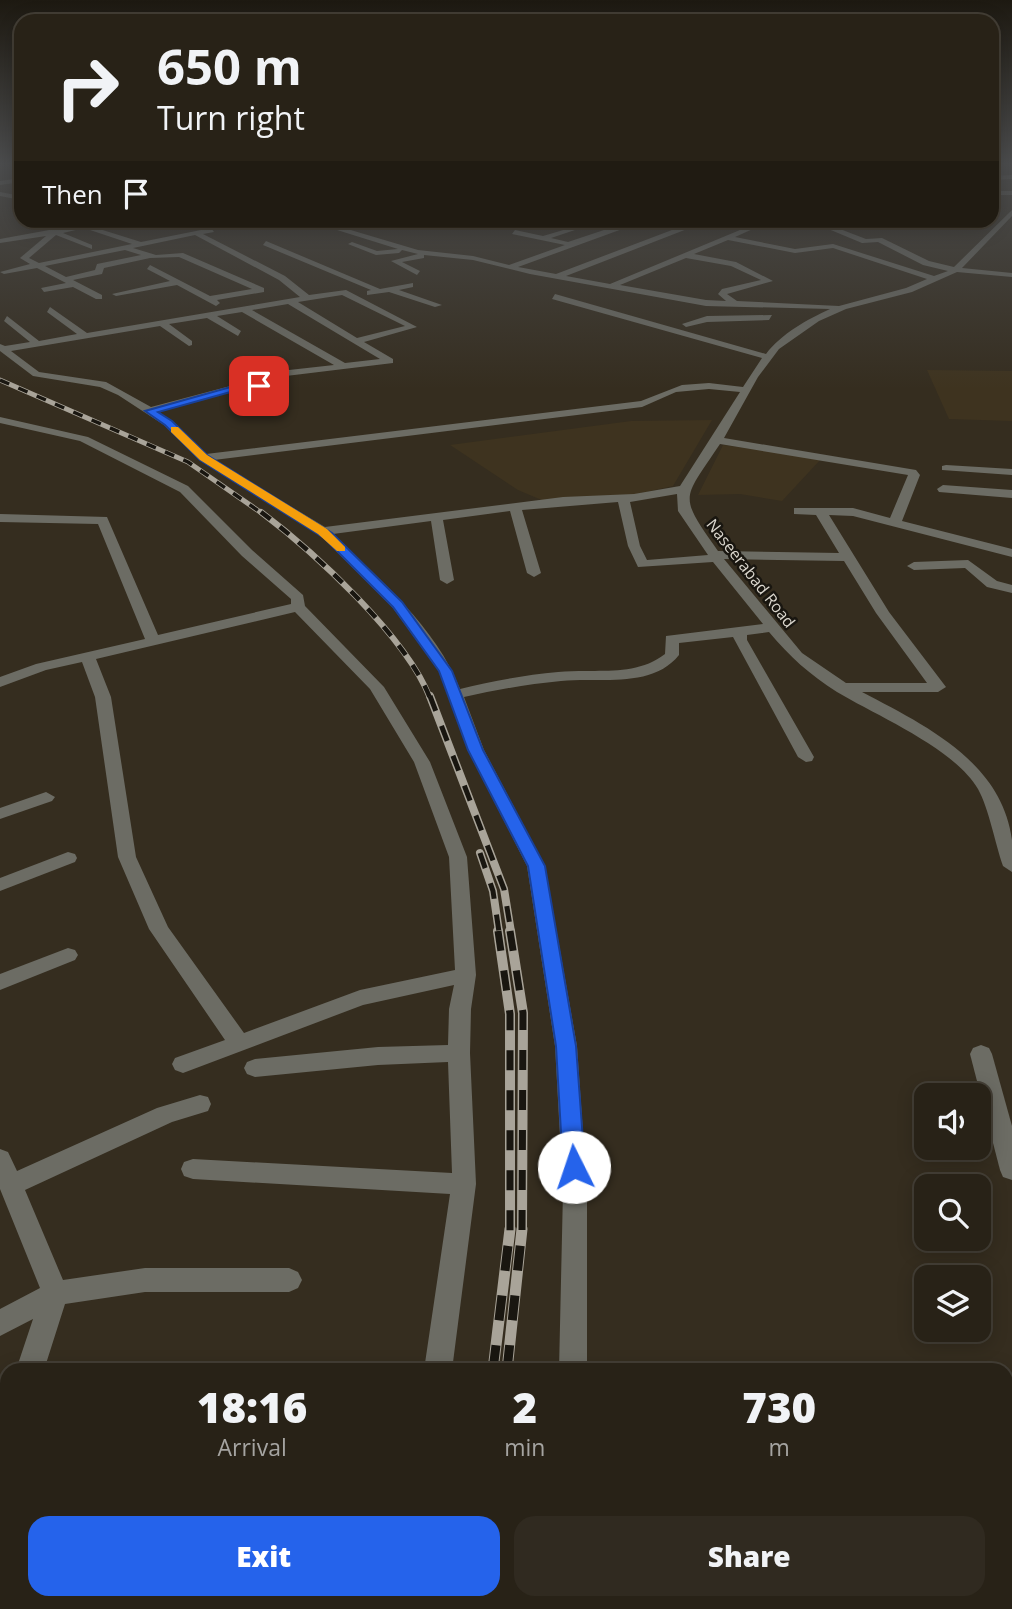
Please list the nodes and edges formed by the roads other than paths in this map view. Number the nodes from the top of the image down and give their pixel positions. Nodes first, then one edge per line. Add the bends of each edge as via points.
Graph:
1 (47, 239) edge
2 (71, 239) edge
3 (124, 239) edge
4 (165, 239) edge
5 (208, 239) edge
6 (374, 239) edge
7 (550, 239) edge
8 (582, 239) edge
9 (655, 239) edge
10 (664, 239) edge
11 (725, 239) edge
12 (734, 239) edge
13 (861, 239) edge
14 (986, 239) edge
15 (681, 242) dead end
16 (265, 243) dead end
17 (570, 243) junction
18 (140, 244) junction
19 (352, 244) dead end
20 (693, 244) dead end
21 (89, 247) dead end
22 (705, 247) junction
23 (126, 248) junction
24 (561, 249) junction
25 (411, 250) junction
26 (433, 254) junction
27 (684, 255) junction
28 (152, 256) junction
29 (606, 258) junction
30 (631, 263) dead end
31 (34, 265) junction
32 (643, 265) dead end
33 (150, 267) dead end
34 (510, 267) junction
35 (655, 267) junction
36 (956, 271) junction
37 (4, 272) dead end
38 (49, 273) junction
39 (417, 273) dead end
40 (165, 275) junction
41 (1012, 275) edge
42 (557, 277) junction
43 (62, 279) junction
44 (937, 280) junction
45 (0, 282) edge
46 (179, 282) junction
47 (73, 284) junction
48 (410, 285) dead end
49 (107, 286) dead end
50 (611, 286) junction
51 (390, 289) junction
52 (44, 290) dead end
53 (379, 291) junction
54 (116, 294) dead end
55 (99, 297) dead end
56 (306, 297) junction
57 (352, 297) junction
58 (555, 297) dead end
59 (207, 299) junction
60 (288, 300) junction
61 (438, 305) dead end
62 (736, 305) junction
63 (844, 307) junction
64 (242, 308) junction
65 (50, 310) dead end
66 (228, 310) junction
67 (206, 313) junction
68 (776, 317) dead end
69 (799, 317) dead end
70 (821, 317) junction
71 (7, 319) dead end
72 (159, 321) junction
73 (686, 324) dead end
74 (239, 333) dead end
75 (83, 334) junction
76 (355, 341) junction
77 (36, 342) junction
78 (190, 343) dead end
79 (3, 348) edge
80 (768, 357) junction
81 (343, 366) junction
82 (746, 390) junction
83 (150, 411) junction
84 (0, 420) edge
85 (717, 440) junction
86 (203, 458) junction
87 (946, 468) dead end
88 (1012, 472) edge
89 (684, 489) junction
90 (943, 489) dead end
91 (1012, 494) edge
92 (623, 499) junction
93 (515, 507) junction
94 (798, 511) dead end
95 (820, 511) junction
96 (436, 517) junction
97 (0, 518) edge
98 (895, 522) junction
99 (323, 531) junction
100 (1012, 553) edge
101 (716, 556) junction
102 (846, 557) junction
103 (914, 566) dead end
104 (534, 573) dead end
105 (447, 580) dead end
106 (1012, 589) edge
107 (298, 607) junction
108 (771, 626) junction
109 (740, 632) junction
110 (153, 641) junction
111 (87, 656) junction
112 (0, 682) edge
113 (842, 688) junction
114 (454, 695) junction
115 (806, 757) dead end
116 (46, 797) dead end
117 (0, 814) edge
118 (68, 858) dead end
119 (1009, 858) edge
120 (0, 885) edge
121 (68, 955) dead end
122 (466, 975) junction
123 (0, 982) edge
124 (239, 1043) junction
125 (460, 1053) junction
126 (981, 1054) dead end
127 (183, 1064) dead end
128 (255, 1068) dead end
129 (200, 1104) dead end
130 (193, 1168) dead end
131 (3, 1169) edge
132 (1012, 1170) edge
133 (464, 1184) junction
134 (289, 1280) dead end
135 (55, 1293) junction
136 (0, 1323) edge
137 (32, 1363) edge
138 (439, 1363) edge
139 (573, 1363) edge

1 - 31 street via 24,258
2 - 21 street
3 - 18 street
4 - 18 street
5 - 56 street via 282,278
6 - 25 street
7 - 17 street
8 - 17 street
9 - 29 street
10 - 15 street
11 - 22 street
12 - 44 street via 795,251 833,246
13 - 36 street via 879,240 926,263
14 - 36 street
16 - 53 street
17 - 24 street via 573,245
18 - 23 street
19 - 25 street via 376,253
20 - 22 street
22 - 27 street
23 - 28 street
23 - 31 street
24 - 29 street
24 - 34 street
25 - 26 street
26 - 34 street
26 - 39 street via 395,261
27 - 35 street
27 - 62 street via 733,264 769,281 725,291 722,294
28 - 43 street
28 - 59 street via 180,255 261,290
29 - 30 street
29 - 42 street
31 - 37 street
31 - 38 street
32 - 35 street
33 - 40 street
34 - 42 street
35 - 50 street
36 - 41 street
36 - 44 street
38 - 43 street
38 - 45 street
40 - 46 street
40 - 49 street
42 - 50 street
43 - 47 street
44 - 63 street
46 - 54 street
46 - 59 street
47 - 52 street
47 - 55 street
48 - 51 street
50 - 62 street
51 - 53 street
51 - 61 street
53 - 57 street
56 - 57 street via 343,292
56 - 60 street
57 - 76 street via 413,327
58 - 80 street
59 - 66 street
60 - 64 street
60 - 76 street
62 - 63 street
63 - 70 street
64 - 66 street
64 - 81 street
65 - 75 street
66 - 67 street
67 - 72 street
67 - 74 street
68 - 73 street
69 - 70 street
70 - 80 street
71 - 77 street
72 - 75 street
72 - 78 street
75 - 77 street
76 - 81 street via 390,360
77 - 79 street
79 - 83 street via 36,374 102,384
80 - 82 street
81 - 83 street via 280,374 284,384 234,388
82 - 85 street
82 - 86 street via 698,385 642,404
83 - 86 street via 169,423
84 - 107 street via 84,439 184,489 298,598
85 - 89 street
85 - 98 street via 912,472
86 - 99 street
87 - 88 street
89 - 92 street
89 - 101 street, Naseerabad Road via 684,511
90 - 91 street
92 - 93 street
92 - 101 street via 643,564
93 - 96 street
93 - 104 street
94 - 95 street
95 - 98 street via 853,512
95 - 102 street
96 - 99 street
96 - 105 street
97 - 110 street via 103,520
98 - 100 street
99 - 114 street via 398,605 446,671
101 - 102 street
101 - 108 street, Naseerabad Road
102 - 113 street via 939,687
103 - 106 street via 968,565 992,584
107 - 110 street
107 - 122 street via 376,687 422,762 458,857
108 - 109 street
108 - 113 street, Naseerabad Road via 797,656
109 - 114 street via 671,639 672,655 662,665 618,675 569,674 505,682
109 - 115 street via 740,640
110 - 111 street
111 - 112 street
111 - 124 street via 103,697 127,857 159,929
113 - 119 street, Naseerabad Road via 962,760 986,788
114 - 139 street via 476,750 536,866 566,1046 575,1191
116 - 117 street
118 - 120 street
121 - 123 street
122 - 124 street via 360,998
122 - 125 street
124 - 127 street
125 - 128 street
125 - 133 street
126 - 132 street
129 - 131 street
130 - 133 street
131 - 135 street
133 - 138 street
134 - 135 street via 145,1280
135 - 136 street
135 - 137 street

